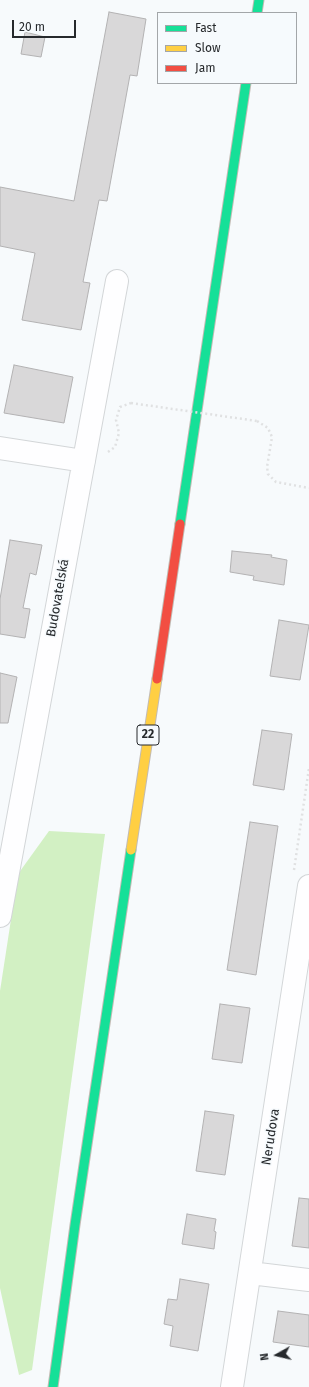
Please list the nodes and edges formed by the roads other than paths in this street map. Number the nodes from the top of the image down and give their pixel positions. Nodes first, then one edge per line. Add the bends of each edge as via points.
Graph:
1 (259, 0) edge
2 (257, 12) edge
3 (246, 84) edge
4 (117, 281) dead end
5 (0, 448) edge
6 (84, 461) junction
7 (309, 886) edge
8 (0, 916) edge
9 (250, 1273) junction
10 (309, 1280) edge
11 (53, 1387) edge
12 (232, 1387) edge

1 - 2 main road
3 - 11 main road, 22 via 99,1062
4 - 6 street, Budovatelská
5 - 6 street
6 - 8 street, Budovatelská
7 - 9 street, Nerudova
9 - 10 street
9 - 12 street, Nerudova

